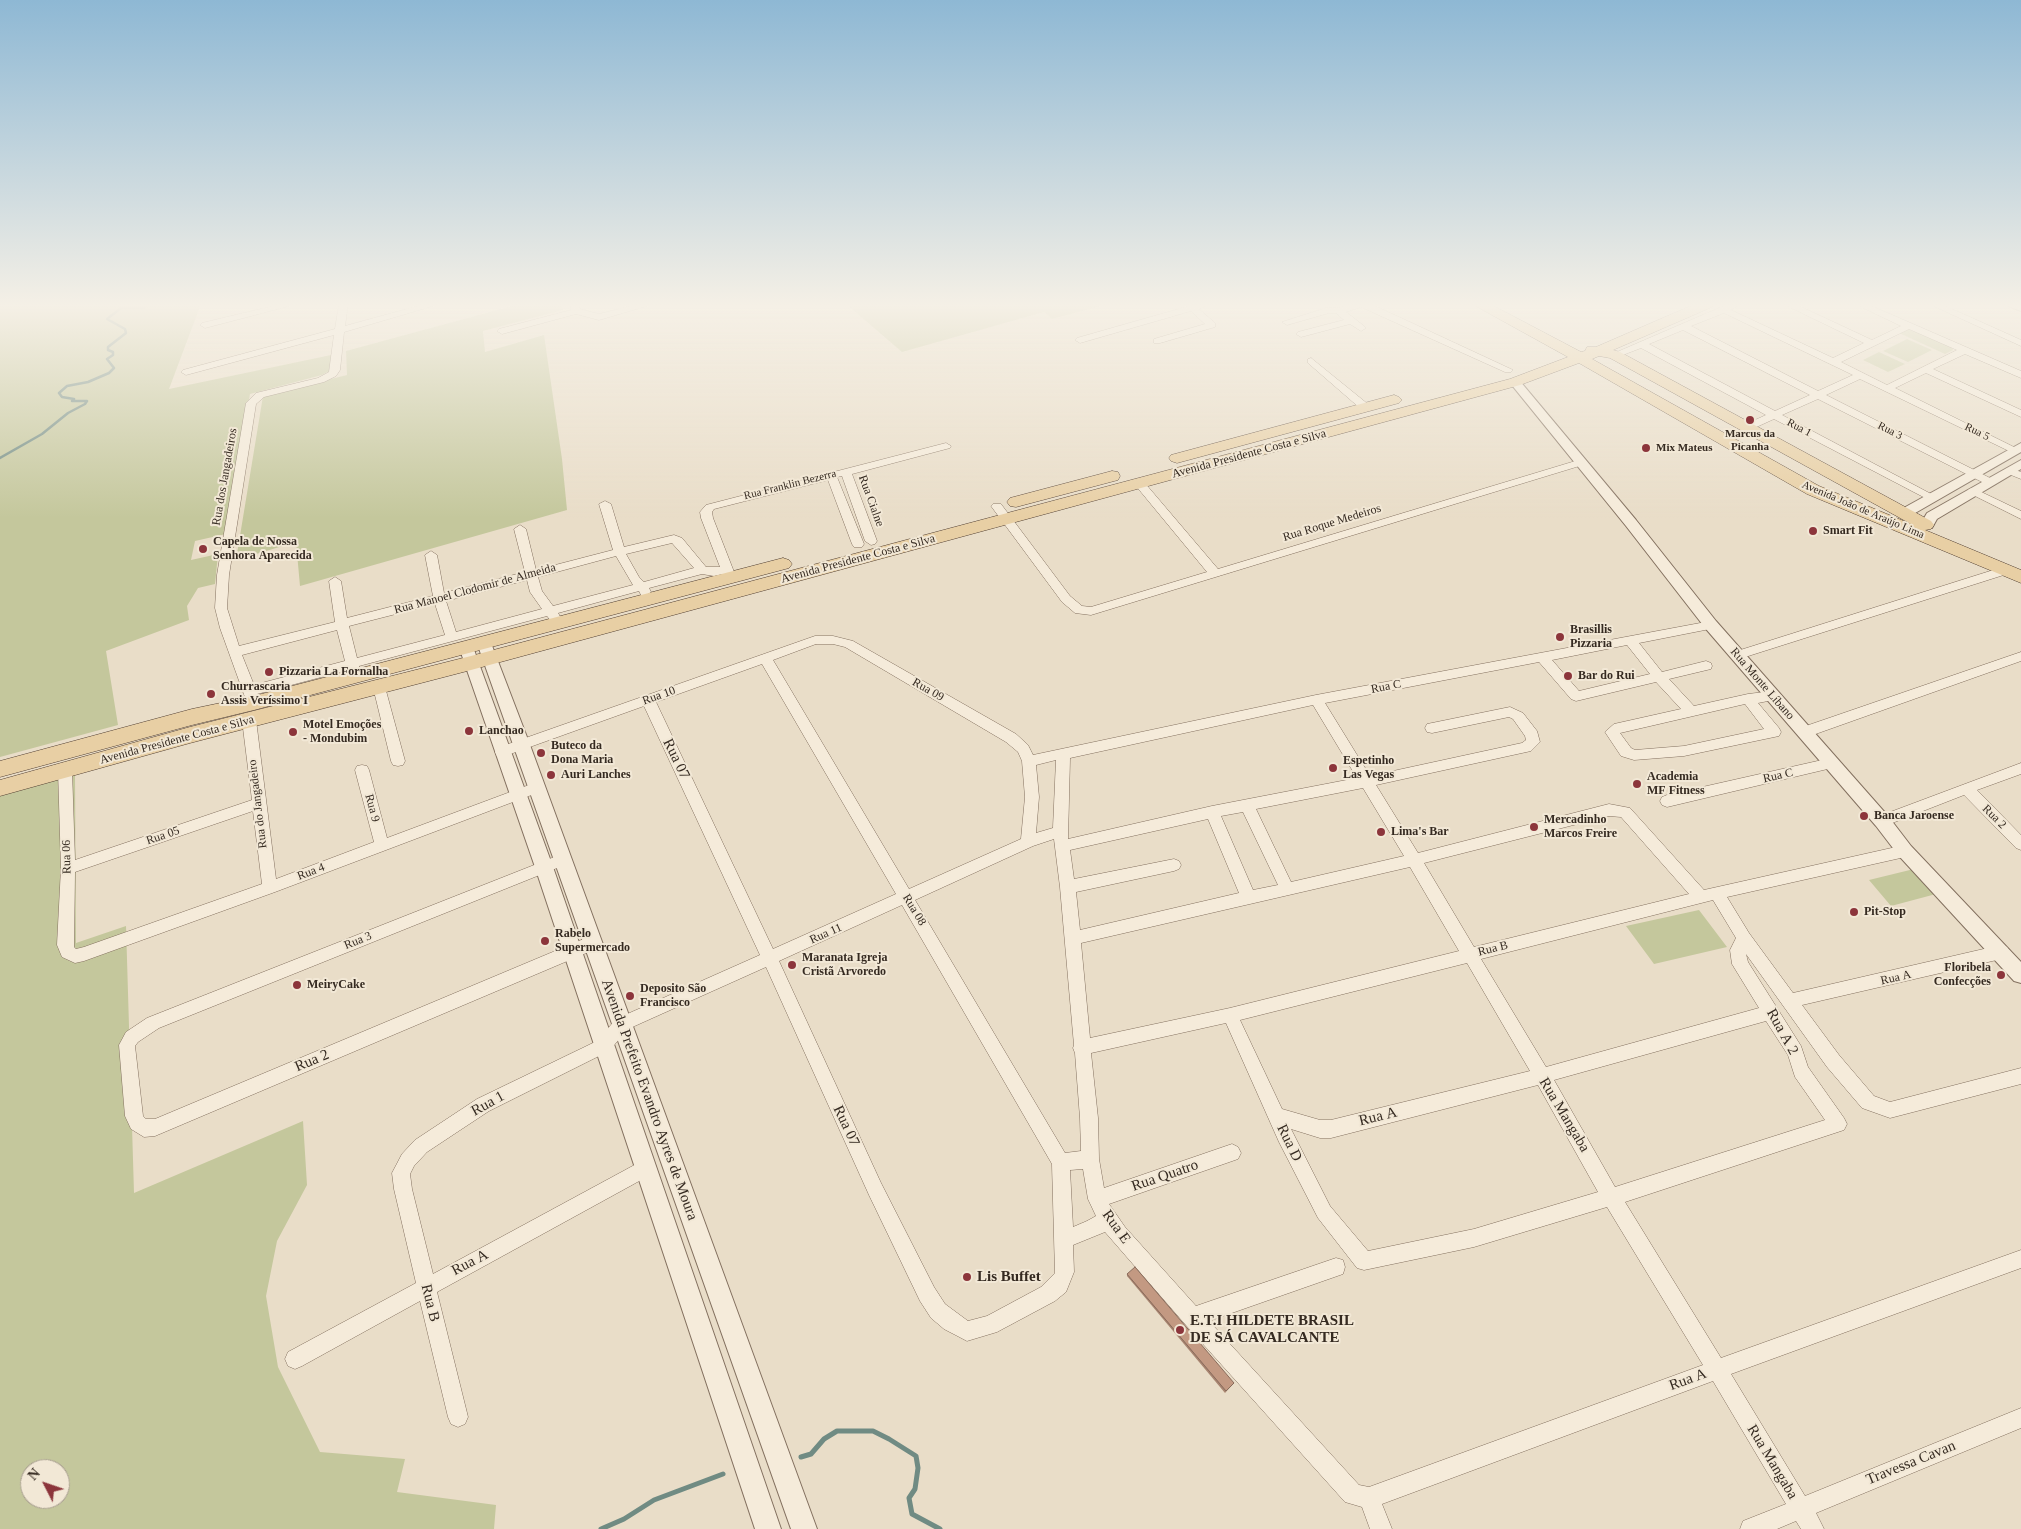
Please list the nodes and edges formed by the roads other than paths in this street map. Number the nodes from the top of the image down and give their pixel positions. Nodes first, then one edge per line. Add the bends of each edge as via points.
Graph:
1 (330, 375) edge
2 (1329, 375) edge
3 (1621, 375) edge
4 (1653, 375) edge
5 (1700, 375) edge
6 (1780, 375) edge
7 (1915, 375) edge
8 (1938, 375) edge
9 (1512, 376) joint
10 (1860, 376) joint
11 (1888, 388) junction
12 (1816, 394) junction
13 (1413, 402) junction
14 (1365, 407) junction
15 (2021, 414) edge
16 (1775, 415) junction
17 (1748, 427) junction
18 (946, 446) dead end
19 (2018, 448) edge
20 (1232, 451) junction
21 (1582, 462) junction
22 (846, 471) junction
23 (2017, 471) edge
24 (1973, 473) junction
25 (830, 475) junction
26 (1990, 482) junction
27 (1140, 484) junction
28 (1973, 491) junction
29 (1931, 498) junction
30 (605, 504) dead end
31 (1002, 513) junction
32 (1905, 513) junction
33 (2021, 516) edge
34 (1927, 525) junction
35 (520, 529) dead end
36 (865, 542) junction
37 (619, 551) junction
38 (431, 556) dead end
39 (702, 570) junction
40 (2016, 572) edge
41 (729, 573) junction
42 (1215, 573) junction
43 (532, 575) junction
44 (335, 581) dead end
45 (654, 598) junction
46 (439, 599) junction
47 (626, 613) junction
48 (554, 617) junction
49 (342, 624) junction
50 (1711, 625) junction
51 (816, 640) joint
52 (1630, 641) junction
53 (473, 649) junction
54 (235, 652) junction
55 (1738, 656) junction
56 (2021, 656) edge
57 (1542, 657) junction
58 (765, 658) junction
59 (1706, 666) dead end
60 (354, 669) junction
61 (1658, 676) junction
62 (379, 687) junction
63 (1773, 696) junction
64 (1748, 699) junction
65 (648, 700) junction
66 (1316, 700) junction
67 (251, 705) junction
68 (1691, 711) junction
69 (1432, 728) dead end
70 (1805, 732) junction
71 (164, 733) junction
72 (522, 745) junction
73 (502, 752) junction
74 (1063, 755) junction
75 (398, 761) dead end
76 (1029, 761) junction
77 (1831, 764) junction
78 (2021, 768) edge
79 (0, 769) edge
80 (65, 770) junction
81 (362, 770) dead end
82 (1366, 782) junction
83 (537, 787) junction
84 (0, 788) edge
85 (1966, 789) junction
86 (518, 794) junction
87 (1667, 801) dead end
88 (258, 804) junction
89 (1247, 806) junction
90 (1212, 812) junction
91 (1882, 821) junction
92 (1061, 839) junction
93 (1028, 842) junction
94 (2021, 844) edge
95 (382, 845) junction
96 (1905, 851) junction
97 (1414, 860) junction
98 (553, 864) junction
99 (1174, 865) dead end
100 (68, 868) junction
101 (1068, 887) junction
102 (270, 888) junction
103 (1287, 888) junction
104 (1718, 893) junction
105 (1248, 896) junction
106 (907, 898) junction
107 (1701, 898) junction
108 (1072, 938) junction
109 (1744, 938) junction
110 (592, 942) junction
111 (571, 951) junction
112 (2001, 952) junction
113 (84, 954) joint
114 (1469, 955) junction
115 (770, 959) junction
116 (2021, 975) edge
117 (1790, 1001) junction
118 (1771, 1012) junction
119 (1230, 1015) junction
120 (153, 1023) joint
121 (622, 1024) junction
122 (603, 1046) junction
123 (1081, 1048) junction
124 (1541, 1076) junction
125 (2021, 1076) edge
126 (1276, 1116) junction
127 (1232, 1153) dead end
128 (1090, 1159) junction
129 (1061, 1162) junction
130 (646, 1168) junction
131 (403, 1189) joint
132 (1611, 1197) junction
133 (1097, 1199) junction
134 (1107, 1219) junction
135 (1063, 1238) junction
136 (2021, 1260) edge
137 (1336, 1267) dead end
138 (426, 1286) junction
139 (1192, 1317) junction
140 (295, 1359) dead end
141 (1717, 1369) junction
142 (458, 1417) dead end
143 (2021, 1418) edge
144 (1362, 1496) junction
145 (1800, 1509) junction
146 (768, 1529) edge
147 (804, 1529) edge
148 (1381, 1529) edge
149 (1751, 1529) edge
150 (1813, 1529) edge

1 - 54 street, Rua dos Jangadeiros via 260,395 251,403 221,602 222,616
2 - 14 street
3 - 40 main road, Avenida João de Araújo Lima via 1813,490
4 - 17 main road, Avenida João de Araújo Lima
5 - 16 street, Rua 1
6 - 12 street, Rua 3
7 - 11 street
8 - 15 street
9 - 13 main road, Avenida Presidente Costa e Silva
9 - 21 street, Rua Monte Líbano
10 - 11 street, Rua 5
10 - 12 street
11 - 19 street, Rua 5
12 - 16 street
12 - 24 street, Rua 3
13 - 14 main road, Avenida Presidente Costa e Silva
13 - 20 main road, Avenida Presidente Costa e Silva
14 - 20 main road, Avenida Presidente Costa e Silva
16 - 17 street
16 - 29 street, Rua 1
17 - 32 main road, Avenida João de Araújo Lima
18 - 22 street, Rua Franklin Bezerra
19 - 24 street
20 - 27 main road, Avenida Presidente Costa e Silva
20 - 31 main road, Avenida Presidente Costa e Silva
21 - 42 street, Rua Roque Medeiros
21 - 50 street, Rua Monte Líbano
22 - 25 street, Rua Franklin Bezerra
22 - 36 street, Rua Cialne
23 - 26 street
24 - 26 street, Rua 3
24 - 29 street
25 - 36 street
25 - 41 street, Rua Franklin Bezerra via 710,506 707,518
26 - 28 street
27 - 31 main road, Avenida Presidente Costa e Silva
27 - 42 street
28 - 33 street
28 - 34 street via 1932,516
29 - 32 street
30 - 37 street
31 - 36 main road, Avenida Presidente Costa e Silva
31 - 42 street, Rua Roque Medeiros via 1066,599 1079,610 1090,611
31 - 45 main road, Avenida Presidente Costa e Silva
32 - 34 main road, Avenida João de Araújo Lima
34 - 40 main road, Avenida João de Araújo Lima
35 - 43 street
36 - 41 main road, Avenida Presidente Costa e Silva
37 - 39 street, Rua Manoel Clodomir de Almeida via 674,539
37 - 43 street, Rua Manoel Clodomir de Almeida
37 - 45 street via 634,580
38 - 46 street
39 - 41 street
39 - 45 street
40 - 55 street
41 - 45 main road, Avenida Presidente Costa e Silva
43 - 46 street, Rua Manoel Clodomir de Almeida
43 - 48 street via 536,592
44 - 49 street
45 - 47 main road, Avenida Presidente Costa e Silva
45 - 48 street
46 - 49 street, Rua Manoel Clodomir de Almeida
46 - 53 street
47 - 48 main road, Avenida Presidente Costa e Silva
47 - 53 main road, Avenida Presidente Costa e Silva
48 - 53 main road, Avenida Presidente Costa e Silva
48 - 53 street
49 - 54 street, Rua Manoel Clodomir de Almeida
49 - 60 street
50 - 52 street, Rua C
50 - 55 street, Rua Monte Líbano
51 - 58 street, Rua 10
51 - 76 street, Rua 09 via 849,644 1011,738
52 - 57 street, Rua C
52 - 61 street
53 - 60 main road, Avenida Presidente Costa e Silva
53 - 62 main road, Avenida Presidente Costa e Silva
53 - 72 street, Avenida Prefeito Evandro Ayres de Moura
53 - 73 street, Avenida Prefeito Evandro Ayres de Moura
54 - 67 street, Rua dos Jangadeiros
55 - 63 street, Rua Monte Líbano
56 - 70 street
57 - 61 street via 1576,696
57 - 66 street, Rua C
58 - 65 street, Rua 10
58 - 106 street, Rua 08
59 - 61 street
60 - 67 main road, Avenida Presidente Costa e Silva
61 - 68 street
62 - 67 main road, Avenida Presidente Costa e Silva
62 - 75 street
63 - 64 street
63 - 70 street, Rua Monte Líbano
64 - 68 street
64 - 68 street via 1774,732 1684,751 1634,755 1626,752 1612,732
65 - 72 street, Rua 10
65 - 115 street, Rua 07
66 - 74 street, Rua C
66 - 82 street, Rua Mangaba
67 - 71 main road, Avenida Presidente Costa e Silva
67 - 88 street, Rua do Jangadeiro
69 - 82 street via 1510,712 1518,716 1532,735 1533,742 1526,747
70 - 77 street, Rua Monte Líbano
71 - 79 main road, Avenida Presidente Costa e Silva
71 - 80 main road, Avenida Presidente Costa e Silva
72 - 73 street, Rua 10
72 - 83 street, Avenida Prefeito Evandro Ayres de Moura
73 - 86 street, Avenida Prefeito Evandro Ayres de Moura
74 - 76 street
74 - 92 street
76 - 93 street via 1032,797
77 - 87 street, Rua C
77 - 91 street, Rua Monte Líbano
78 - 85 street
80 - 84 main road, Avenida Presidente Costa e Silva
80 - 100 street, Rua 06
81 - 95 street, Rua 9
82 - 89 street
82 - 97 street, Rua Mangaba
83 - 86 street, Rua 4
83 - 98 street, Avenida Prefeito Evandro Ayres de Moura
85 - 91 street
85 - 94 street, Rua 2
86 - 95 street, Rua 4
86 - 98 street, Avenida Prefeito Evandro Ayres de Moura
88 - 100 street, Rua 05
88 - 102 street, Rua do Jangadeiro
89 - 90 street
89 - 103 street
90 - 92 street
90 - 105 street
91 - 96 street, Rua Monte Líbano
92 - 93 street
92 - 101 street, Rua E
93 - 106 street, Rua 11
95 - 102 street, Rua 4
96 - 104 street, Rua B
96 - 112 street, Rua Monte Líbano
97 - 103 street
97 - 107 street via 1610,810 1625,812
97 - 114 street, Rua Mangaba
98 - 110 street, Avenida Prefeito Evandro Ayres de Moura
98 - 111 street, Avenida Prefeito Evandro Ayres de Moura
98 - 120 street, Rua 3
99 - 101 street
100 - 113 street, Rua 06 via 65,945 75,956
101 - 108 street, Rua E
102 - 113 street, Rua 4
103 - 105 street
104 - 107 street, Rua B
104 - 109 street
105 - 108 street
106 - 115 street, Rua 11
106 - 129 street, Rua 08
107 - 114 street, Rua B
108 - 123 street, Rua E
109 - 117 street
109 - 118 street, Rua A 2 via 1738,950 1740,964
110 - 111 street, Rua 2
110 - 121 street, Avenida Prefeito Evandro Ayres de Moura
111 - 120 street, Rua 2 via 156,1127 144,1128 134,1116 127,1045 132,1037
111 - 122 street, Avenida Prefeito Evandro Ayres de Moura
112 - 116 street, Rua Monte Líbano
112 - 117 street, Rua A
114 - 119 street, Rua B
114 - 124 street, Rua Mangaba
115 - 121 street, Rua 11
115 - 135 street, Rua 07 via 875,1189 938,1311 967,1331 990,1325 1048,1294 1064,1278
117 - 125 street via 1833,1061 1868,1102 1890,1110
118 - 124 street, Rua A
118 - 132 street, Rua A 2 via 1795,1052 1801,1070 1838,1124
119 - 123 street, Rua B
119 - 126 street, Rua D
121 - 122 street, Rua 11
121 - 147 street, Avenida Prefeito Evandro Ayres de Moura
122 - 130 street, Avenida Prefeito Evandro Ayres de Moura
122 - 131 street, Rua 1 via 483,1105 422,1146 401,1173
123 - 128 street, Rua E
124 - 126 street, Rua A via 1331,1129 1320,1129
124 - 132 street, Rua Mangaba
126 - 132 street, Rua D via 1324,1212 1364,1261 1474,1238
127 - 133 street, Rua Quatro
128 - 129 street
128 - 133 street, Rua E
129 - 135 street, Rua 07
130 - 138 street, Rua A
130 - 146 street, Avenida Prefeito Evandro Ayres de Moura
131 - 138 street, Rua B
132 - 141 street, Rua Mangaba
133 - 134 street, Rua E
134 - 135 street via 1078,1235
134 - 139 street, Rua E
136 - 141 street, Rua A
137 - 139 street
138 - 140 street, Rua A
138 - 142 street, Rua B
139 - 144 street, Rua E via 1346,1489
141 - 144 street, Rua A
141 - 145 street, Rua Mangaba
143 - 145 street, Travessa Cavan
144 - 148 street
145 - 149 street, Travessa Cavan
145 - 150 street, Rua Mangaba

